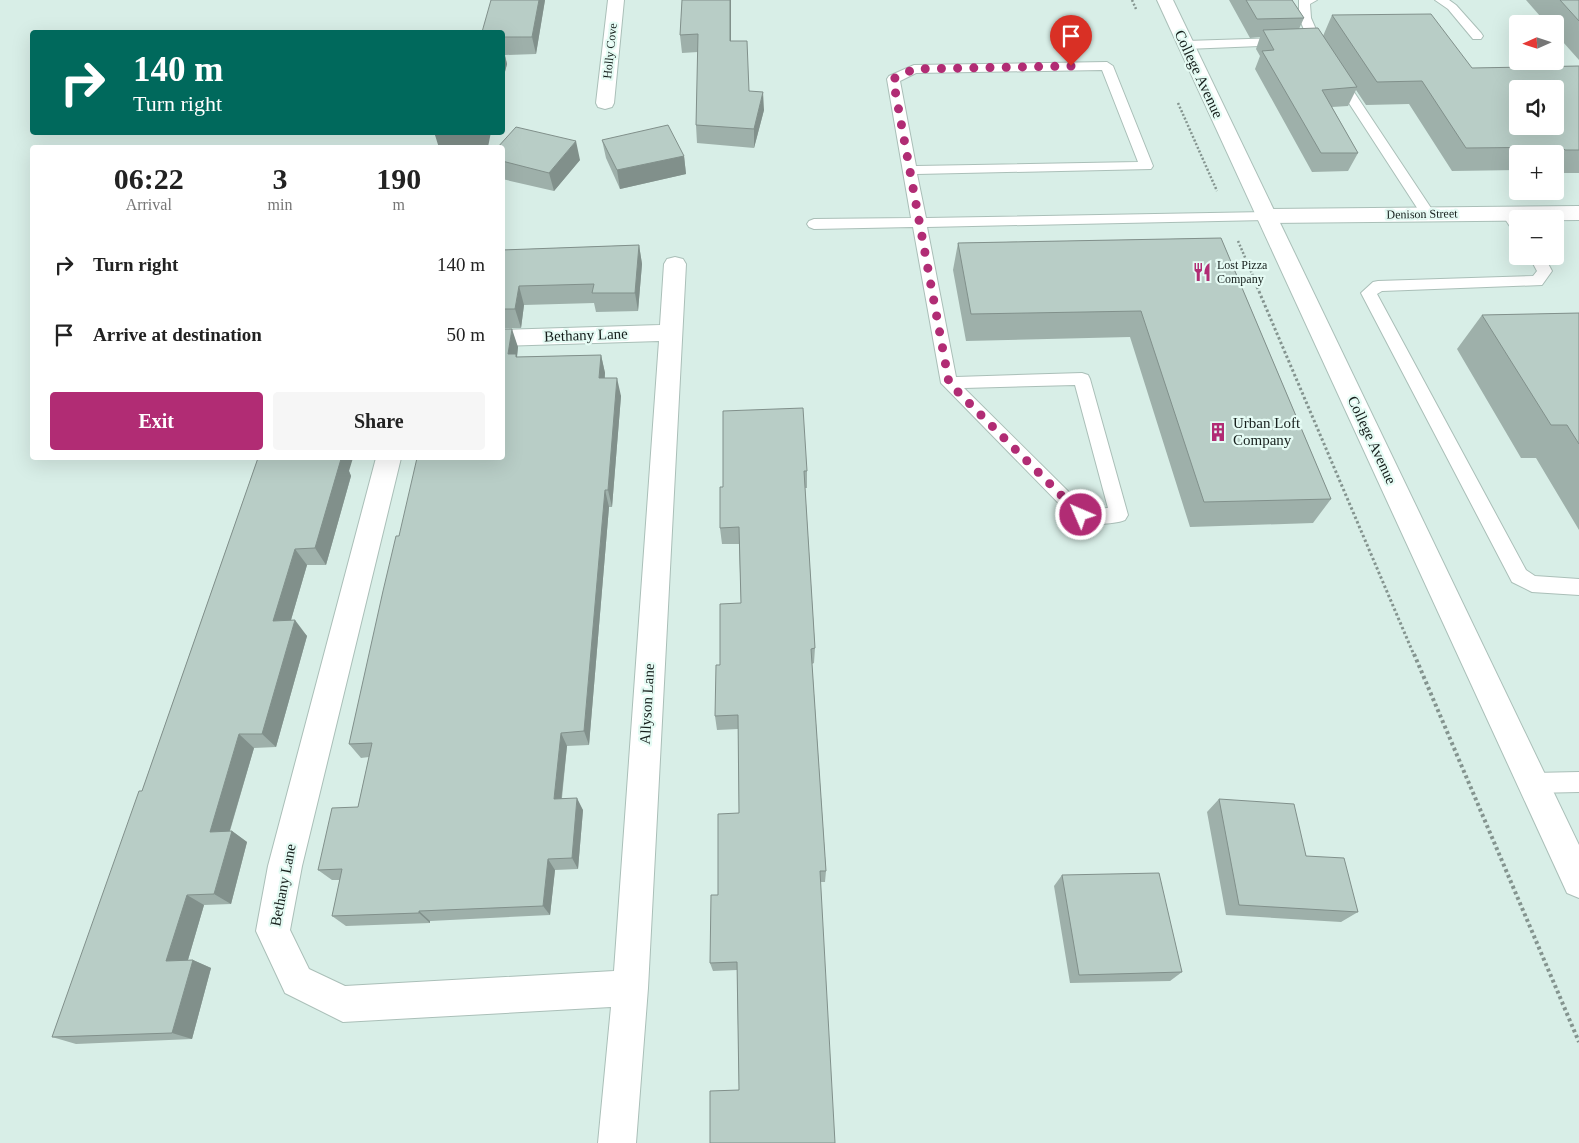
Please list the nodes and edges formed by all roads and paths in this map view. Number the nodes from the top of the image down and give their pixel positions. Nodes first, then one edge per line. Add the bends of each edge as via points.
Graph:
1 (616, 0) edge
2 (1132, 0) edge
3 (1165, 0) edge
4 (1311, 0) edge
5 (1441, 0) edge
6 (1140, 18) dead end
7 (1477, 36) dead end
8 (1186, 45) junction
9 (1331, 66) edge
10 (1176, 99) dead end
11 (604, 103) dead end
12 (909, 170) junction
13 (1579, 213) edge
14 (1428, 214) junction
15 (1564, 215) edge
16 (1228, 216) junction
17 (1266, 216) junction
18 (1509, 220) edge
19 (919, 222) junction
20 (814, 224) dead end
21 (676, 264) dead end
22 (1541, 265) edge
23 (670, 333) junction
24 (505, 338) edge
25 (949, 383) junction
26 (388, 460) edge
27 (1579, 587) edge
28 (1579, 782) edge
29 (1533, 783) junction
30 (1579, 881) edge
31 (630, 988) junction
32 (1579, 1042) edge
33 (617, 1143) edge

1 - 11 street, Holly Cove
2 - 6 path
3 - 8 street, College Avenue
4 - 8 lane via 1304,1 1309,44
5 - 7 lane via 1452,7
8 - 17 street, College Avenue
9 - 14 lane
10 - 16 path
12 - 12 lane via 893,79 914,69 961,68 1106,66 1146,166
12 - 19 lane
13 - 15 street, Denison Street
14 - 17 street, Denison Street
14 - 18 street, Denison Street
16 - 17 lane
16 - 19 lane
16 - 32 path
17 - 29 street, College Avenue
19 - 20 lane
19 - 25 lane
21 - 23 street, Allyson Lane
22 - 27 lane via 1545,271 1537,281 1378,286 1369,293 1519,576 1532,584
23 - 24 street, Bethany Lane
23 - 31 street, Allyson Lane
25 - 25 lane via 1082,379 1119,514 1081,515
26 - 31 street, Bethany Lane via 284,866 273,931 297,981 343,1004
28 - 29 lane
29 - 30 street, College Avenue
31 - 33 street, Allyson Lane

